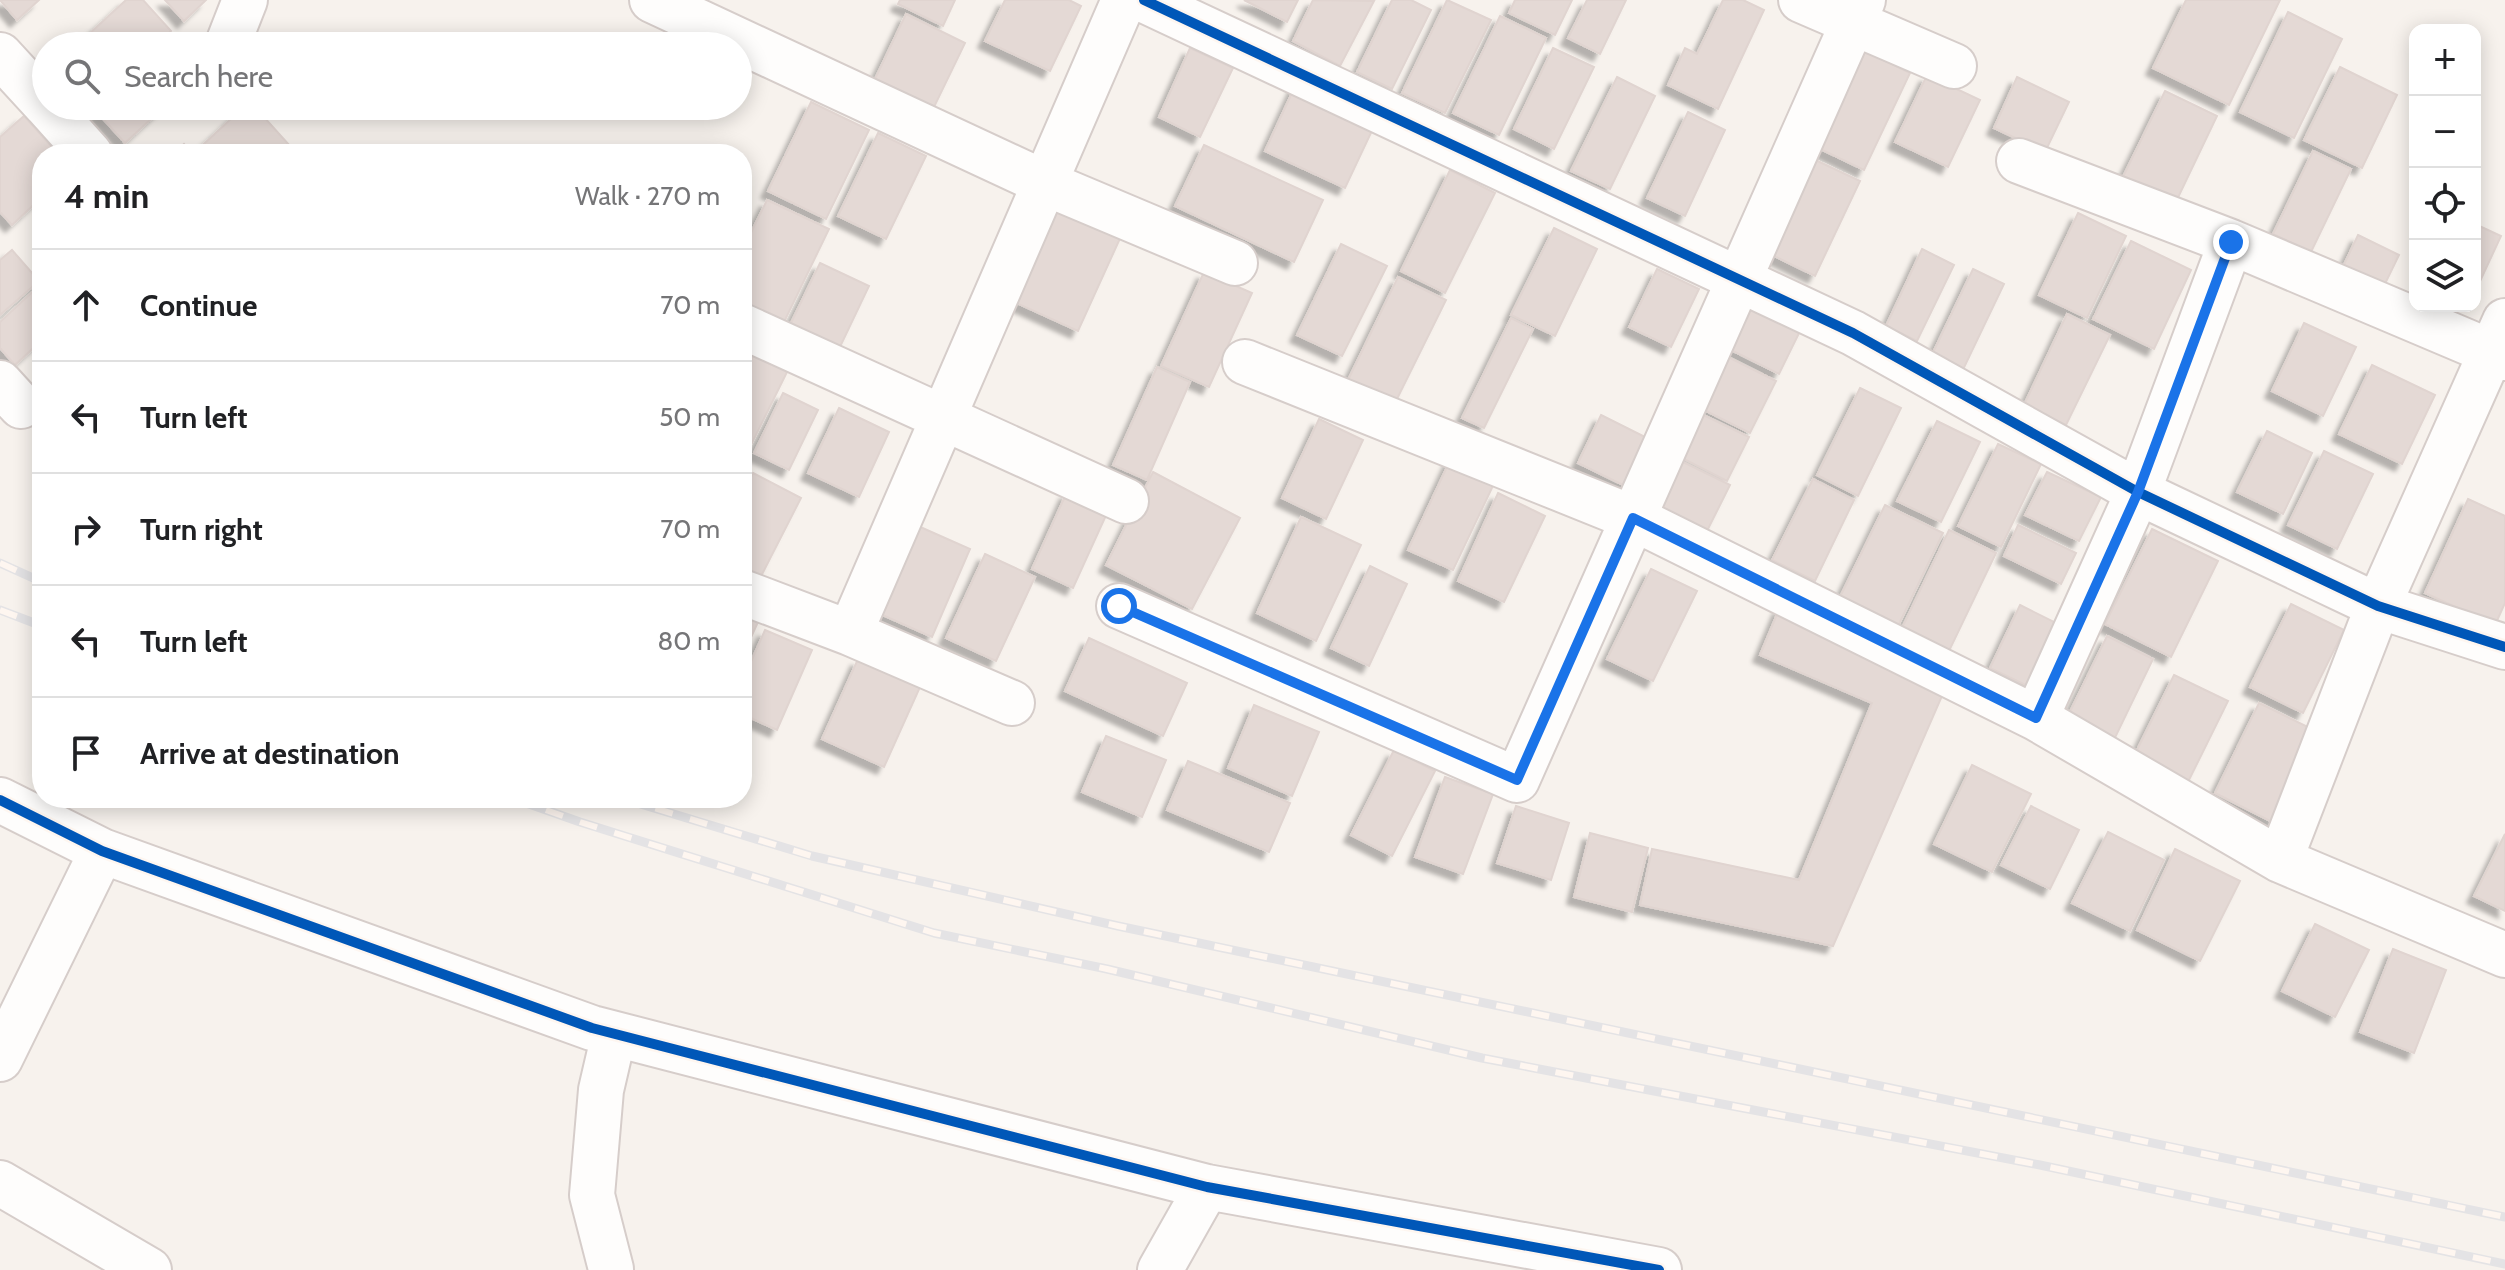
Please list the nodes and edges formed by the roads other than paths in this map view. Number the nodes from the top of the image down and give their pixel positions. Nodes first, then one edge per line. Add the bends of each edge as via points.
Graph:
1 (245, 0) edge
2 (652, 0) edge
3 (1124, 0) edge
4 (1144, 0) edge
5 (1801, 0) edge
6 (1857, 11) edge
7 (232, 32) edge
8 (721, 32) edge
9 (752, 47) edge
10 (1954, 66) dead end
11 (5, 71) edge
12 (32, 94) edge
13 (59, 120) edge
14 (81, 144) edge
15 (2019, 161) dead end
16 (1045, 183) junction
17 (2231, 242) junction
18 (1235, 263) dead end
19 (1739, 279) junction
20 (752, 331) edge
21 (2501, 343) edge
22 (1245, 362) dead end
23 (944, 417) junction
24 (2138, 492) junction
25 (1126, 501) dead end
26 (1633, 518) junction
27 (752, 596) edge
28 (1119, 606) dead end
29 (2378, 606) junction
30 (850, 633) junction
31 (2505, 647) edge
32 (1012, 703) dead end
33 (2036, 718) junction
34 (0, 800) edge
35 (102, 851) junction
36 (2280, 860) junction
37 (2505, 955) edge
38 (614, 1034) junction
39 (0, 1059) edge
40 (0, 1183) edge
41 (1207, 1187) junction
42 (611, 1269) edge
43 (149, 1270) edge
44 (1160, 1270) edge
45 (1659, 1270) edge

1 - 7 street
2 - 8 street
3 - 16 street
4 - 19 street
5 - 6 street
6 - 10 street
6 - 19 street
9 - 16 street
11 - 12 street
13 - 14 street
15 - 17 street
16 - 18 street
16 - 23 street
17 - 21 street
17 - 24 street
19 - 24 street via 1853,333
19 - 26 street
20 - 23 street
21 - 29 street
22 - 26 street
23 - 25 street
23 - 30 street
24 - 29 street
24 - 33 street
26 - 28 street via 1517,780
26 - 33 street
27 - 30 street
29 - 31 street
29 - 36 street
30 - 32 street
33 - 36 street
34 - 35 street
35 - 38 street
35 - 39 street
36 - 37 street
38 - 41 street
38 - 42 street via 601,1090 592,1195
40 - 43 street
41 - 44 street
41 - 45 street

